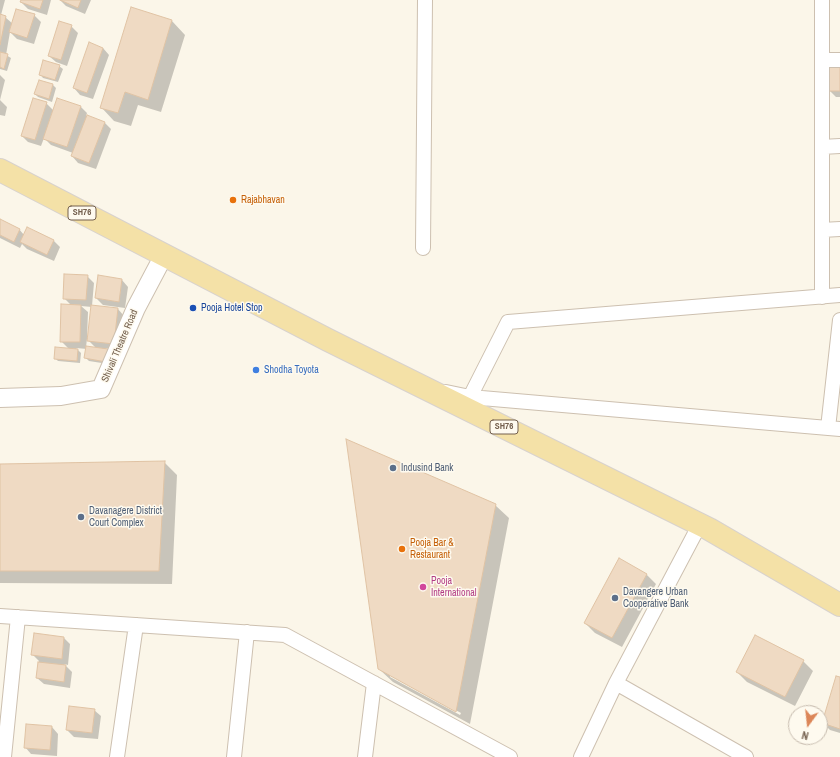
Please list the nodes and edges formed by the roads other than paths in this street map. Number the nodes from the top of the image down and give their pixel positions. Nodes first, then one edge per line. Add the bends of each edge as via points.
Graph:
1 (425, 0) edge
2 (822, 0) edge
3 (822, 60) junction
4 (840, 60) edge
5 (840, 146) edge
6 (822, 147) junction
7 (0, 170) edge
8 (840, 228) edge
9 (822, 230) junction
10 (423, 248) dead end
11 (164, 255) junction
12 (840, 295) edge
13 (822, 297) junction
14 (840, 320) edge
15 (421, 386) junction
16 (470, 397) junction
17 (0, 398) edge
18 (834, 429) edge
19 (700, 524) junction
20 (840, 605) edge
21 (0, 616) edge
22 (18, 617) junction
23 (136, 625) junction
24 (247, 632) junction
25 (374, 683) junction
26 (616, 683) junction
27 (505, 756) edge
28 (4, 757) edge
29 (117, 757) edge
30 (234, 757) edge
31 (365, 757) edge
32 (581, 757) edge
33 (746, 757) edge

1 - 10 street
2 - 3 street
3 - 4 street
3 - 6 street
5 - 6 street
6 - 9 street
7 - 11 main road, SH76
8 - 9 street
9 - 13 street
11 - 15 main road, SH76
11 - 17 street, Shivali Theatre Road via 136,308 101,389 61,396
12 - 13 street
13 - 16 street via 508,322
14 - 18 street
15 - 16 street
15 - 19 main road, SH76
16 - 18 street
19 - 20 main road, SH76
19 - 26 street
21 - 22 street
22 - 23 street
22 - 28 street
23 - 24 street
23 - 29 street
24 - 25 street via 285,635
24 - 30 street
25 - 27 street
25 - 31 street
26 - 32 street
26 - 33 street

